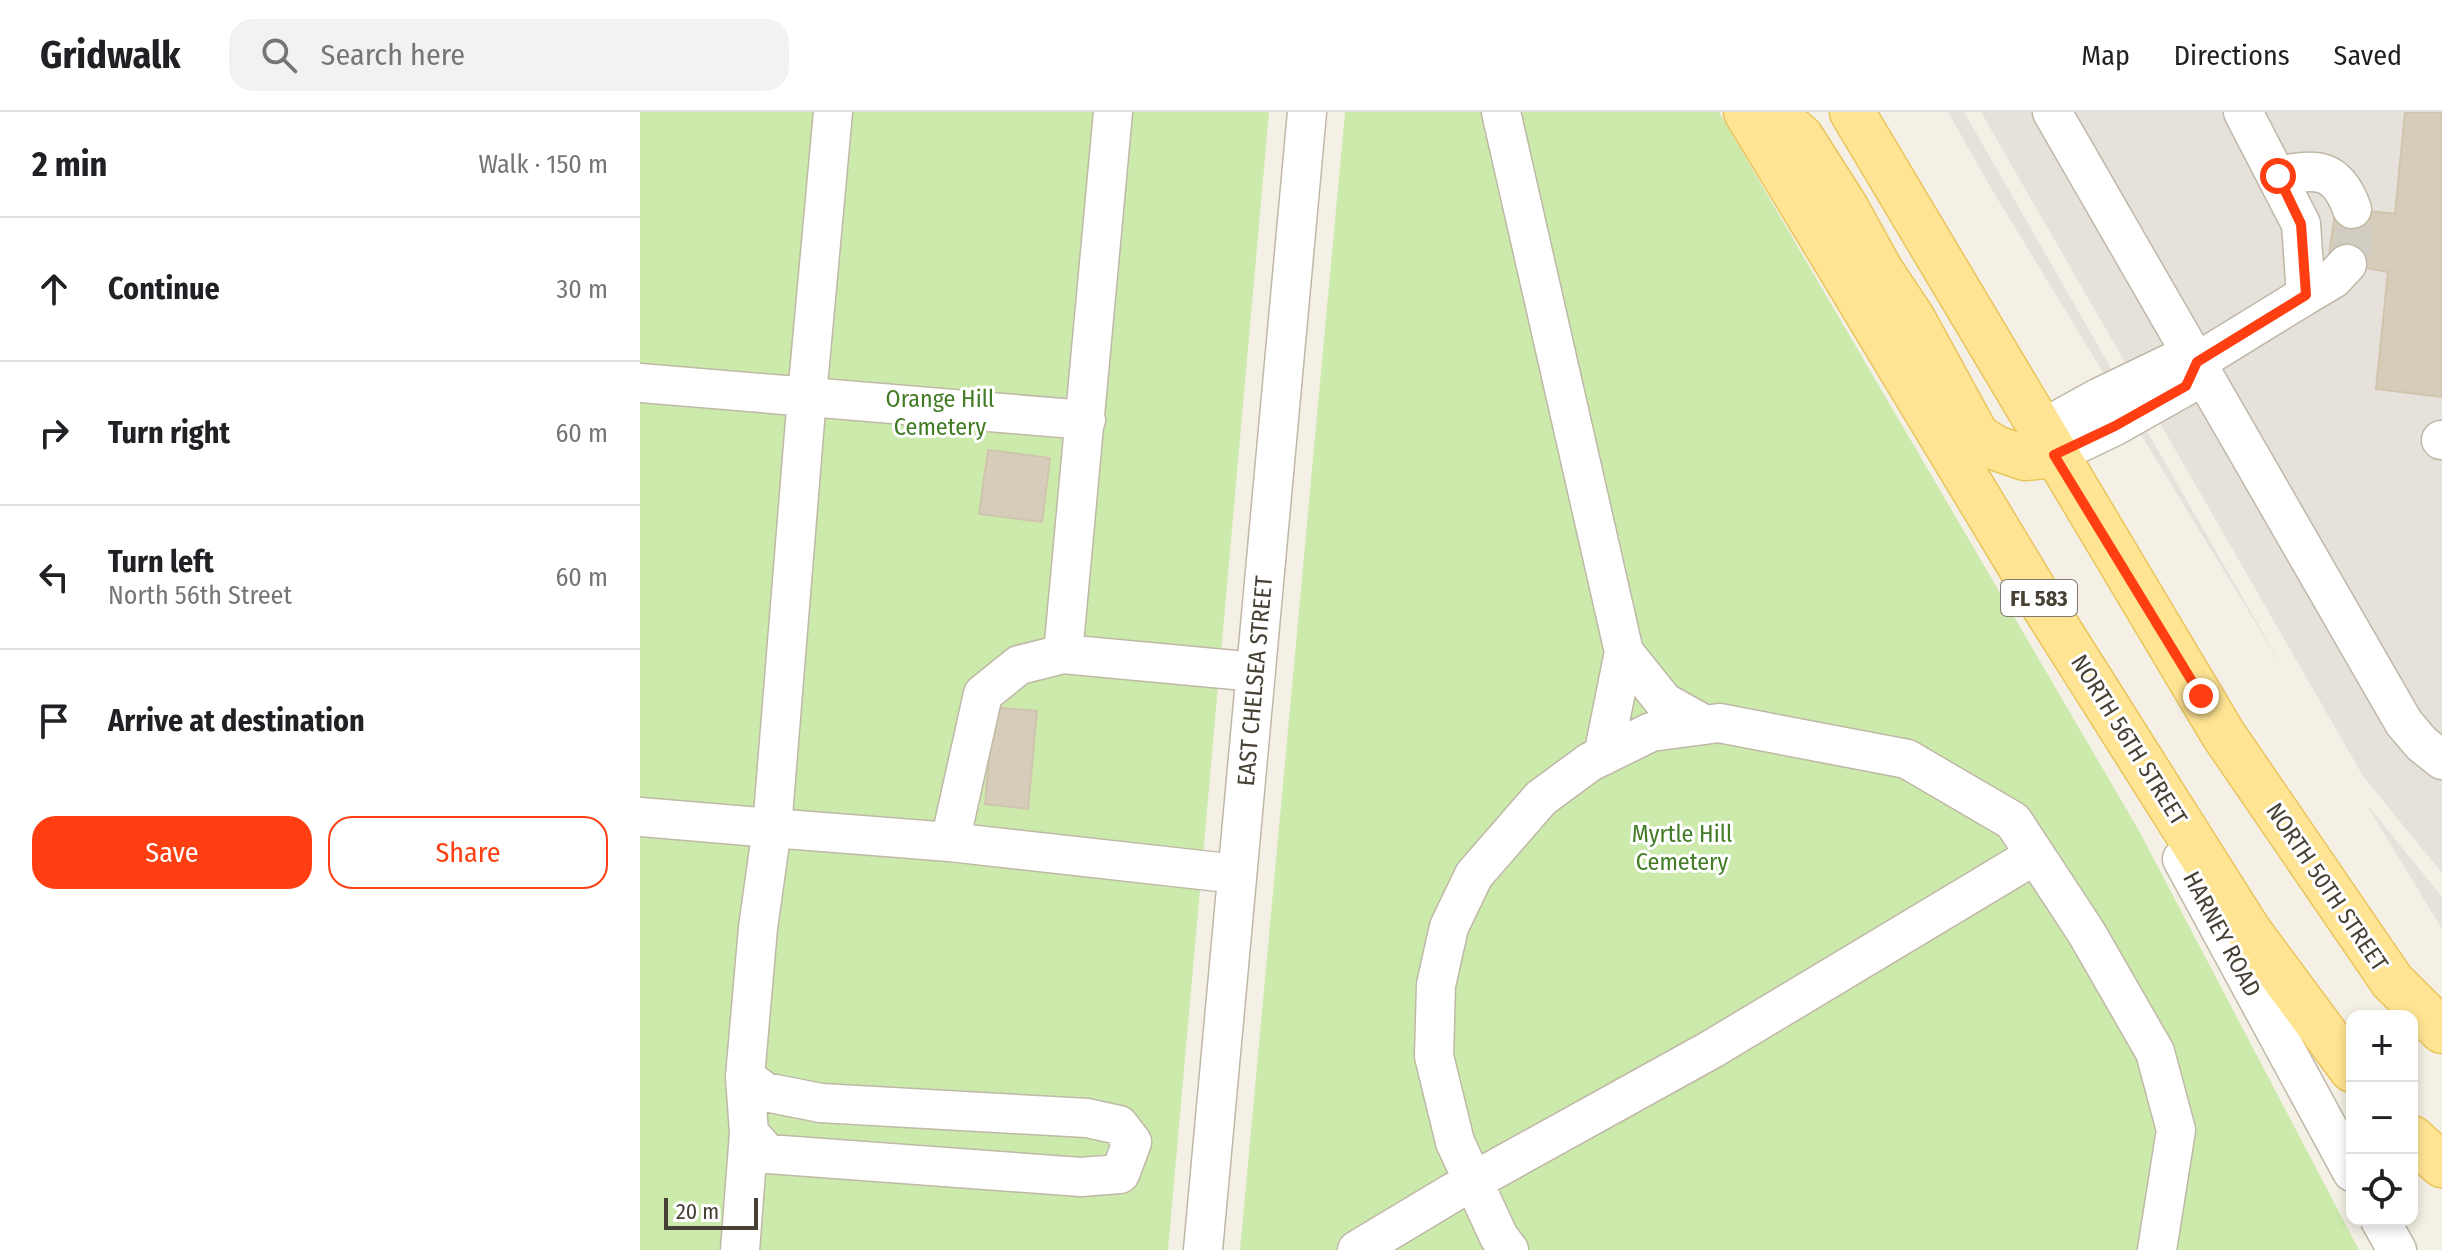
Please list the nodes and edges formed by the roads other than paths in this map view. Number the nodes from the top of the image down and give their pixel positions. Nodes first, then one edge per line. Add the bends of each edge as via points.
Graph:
1 (833, 112) edge
2 (1113, 112) edge
3 (1307, 112) edge
4 (1501, 112) edge
5 (1746, 112) edge
6 (1772, 112) edge
7 (1852, 112) edge
8 (2052, 112) edge
9 (2243, 112) edge
10 (2278, 176) junction
11 (2352, 209) tunnel mouth
12 (2347, 264) tunnel mouth
13 (2306, 295) junction
14 (2197, 362) junction
15 (640, 383) edge
16 (807, 396) junction
17 (1086, 420) junction
18 (2047, 442) junction
19 (2047, 611) junction
20 (1624, 652) junction
21 (1063, 654) junction
22 (1256, 672) junction
23 (1705, 725) junction
24 (1603, 756) junction
25 (2442, 760) edge
26 (640, 817) edge
27 (772, 828) junction
28 (950, 842) junction
29 (2035, 855) junction
30 (1237, 874) junction
31 (2442, 1031) edge
32 (2346, 1062) edge
33 (745, 1077) junction
34 (749, 1133) junction
35 (2418, 1143) edge
36 (2346, 1161) edge
37 (2442, 1165) edge
38 (1473, 1181) junction
39 (2383, 1226) edge
40 (740, 1250) edge
41 (1203, 1250) edge
42 (1357, 1250) edge
43 (1509, 1250) edge
44 (2157, 1250) edge
45 (2397, 1250) edge

1 - 16 street
2 - 17 street
3 - 22 street, EAST CHELSEA STREET
4 - 20 street
5 - 19 main road, NORTH 56TH STREET / FL 583
6 - 18 main road via 1801,137 1845,206 1977,436 2025,458
7 - 18 main road
8 - 14 street
9 - 10 street
10 - 11 street via 2326,174 2345,189
10 - 13 street via 2301,224
12 - 13 street
13 - 14 street
14 - 18 street via 2186,386 2115,426
14 - 25 street via 2404,723
15 - 16 street
16 - 17 street
16 - 27 street
17 - 21 street
18 - 31 main road, NORTH 50TH STREET via 2223,734 2392,981
19 - 32 main road, NORTH 56TH STREET / FL 583 via 2249,931
19 - 36 street, HARNEY ROAD
20 - 23 street via 1664,702
20 - 24 street
21 - 22 street
21 - 28 street via 1019,665 983,694
22 - 30 street, EAST CHELSEA STREET
23 - 24 street via 1651,732
23 - 29 street via 1719,723 1907,759 2013,821
24 - 38 street via 1541,798 1474,875 1449,927 1436,985 1434,1056 1455,1142
26 - 27 street
27 - 28 street
27 - 33 street
28 - 30 street
29 - 38 street via 1712,1049
29 - 44 street via 2155,1052 2176,1130
30 - 41 street, EAST CHELSEA STREET
33 - 34 street
33 - 34 street via 765,1092 821,1103 1087,1118 1119,1125 1132,1142 1120,1174 1081,1177 768,1154
34 - 40 street
35 - 37 main road
38 - 42 street
38 - 43 street
39 - 45 street

